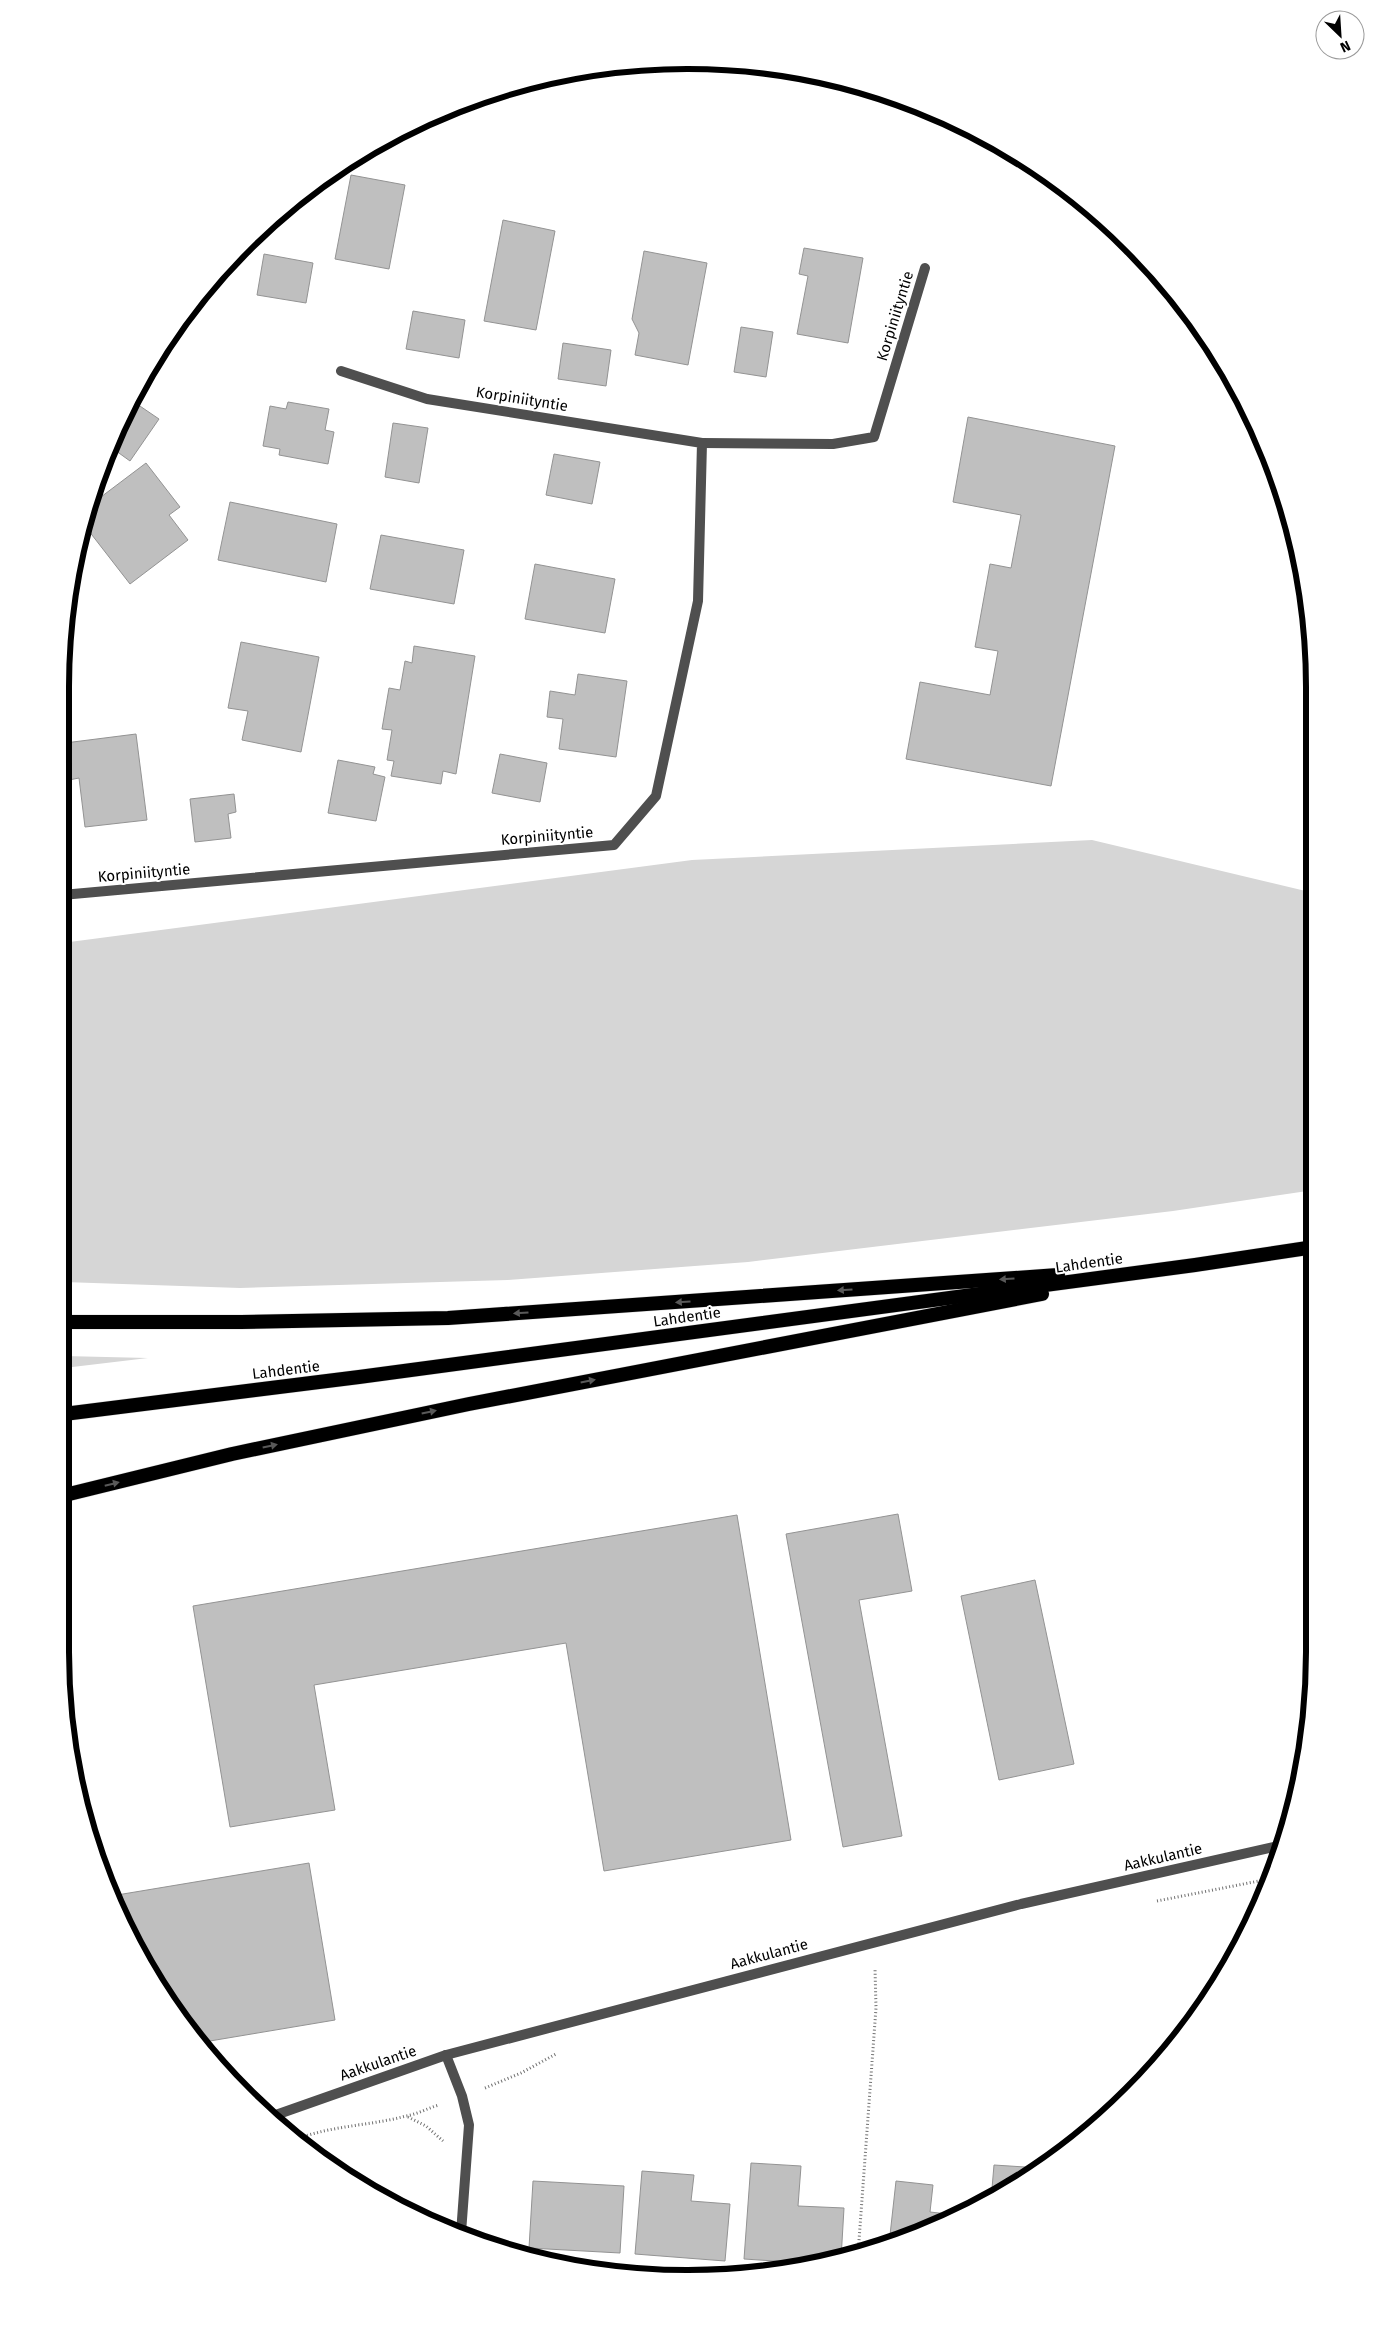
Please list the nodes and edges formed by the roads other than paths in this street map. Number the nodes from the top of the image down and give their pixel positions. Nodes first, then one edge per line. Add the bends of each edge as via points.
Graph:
1 (925, 268) dead end
2 (341, 371) dead end
3 (702, 444) junction
4 (69, 894) edge
5 (1306, 1248) edge
6 (1196, 1265) junction
7 (69, 1322) edge
8 (69, 1413) edge
9 (69, 1494) edge
10 (1274, 1847) edge
11 (446, 2054) junction
12 (277, 2114) edge
13 (461, 2227) edge

1 - 3 street, Korpiniityntie via 874,437 833,444
2 - 3 street, Korpiniityntie via 428,399
3 - 4 street, Korpiniityntie via 698,602 656,796 614,845
5 - 6 highway, Lahdentie
6 -> 7 highway via 448,1318
6 - 8 highway, Lahdentie
9 -> 6 highway via 232,1454 469,1404
10 - 11 street, Aakkulantie via 1021,1904
11 - 12 street, Aakkulantie
11 - 13 street via 469,2126

